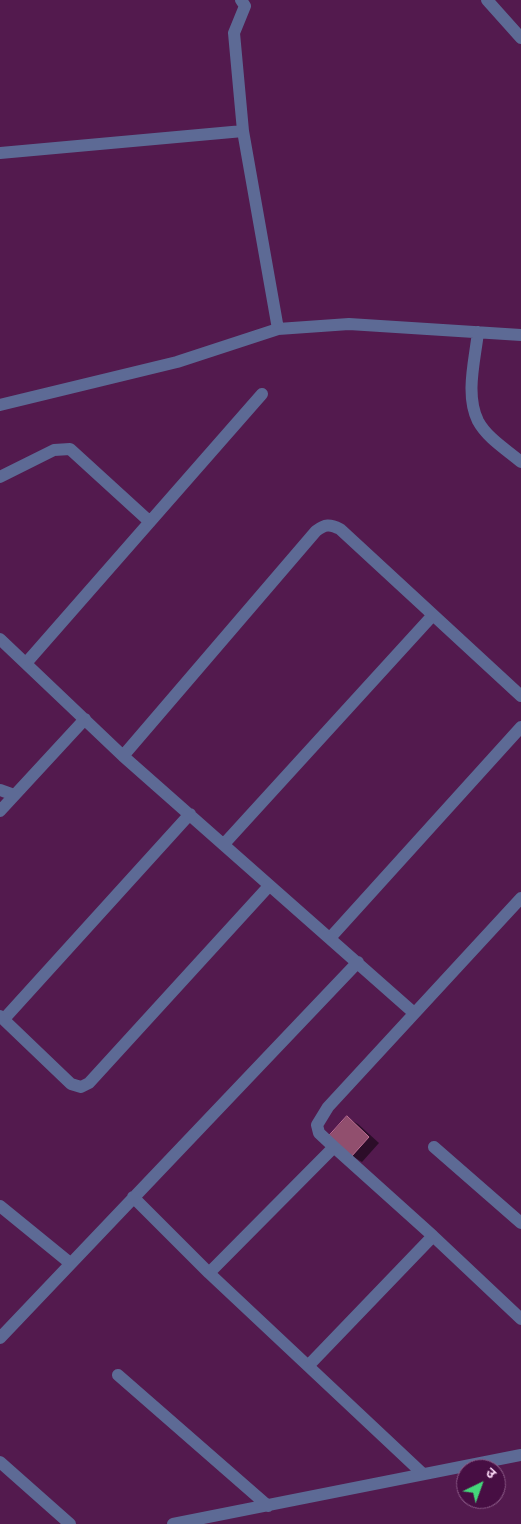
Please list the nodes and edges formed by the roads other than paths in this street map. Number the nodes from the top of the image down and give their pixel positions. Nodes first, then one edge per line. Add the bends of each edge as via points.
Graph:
1 (486, 0) edge
2 (246, 2) edge
3 (521, 38) edge
4 (243, 131) junction
5 (0, 153) edge
6 (278, 329) junction
7 (478, 332) junction
8 (521, 335) edge
9 (262, 394) dead end
10 (0, 405) edge
11 (521, 462) edge
12 (0, 477) edge
13 (150, 522) junction
14 (433, 616) junction
15 (0, 639) edge
16 (27, 662) junction
17 (521, 696) edge
18 (85, 719) junction
19 (521, 727) edge
20 (123, 756) junction
21 (0, 790) edge
22 (14, 795) junction
23 (0, 811) edge
24 (190, 814) junction
25 (224, 844) junction
26 (269, 886) junction
27 (521, 898) edge
28 (330, 938) junction
29 (358, 962) junction
30 (414, 1013) junction
31 (2, 1018) edge
32 (434, 1147) dead end
33 (334, 1148) junction
34 (133, 1197) junction
35 (0, 1206) edge
36 (519, 1217) edge
37 (433, 1236) junction
38 (70, 1263) junction
39 (209, 1272) junction
40 (521, 1319) edge
41 (0, 1338) edge
42 (308, 1366) junction
43 (118, 1375) dead end
44 (521, 1455) edge
45 (0, 1462) edge
46 (422, 1473) junction
47 (268, 1506) junction
48 (70, 1524) edge
49 (173, 1524) edge

1 - 3 street
2 - 4 street via 234,33
4 - 5 street
4 - 6 street
6 - 7 street via 349,324
6 - 10 street via 177,362
7 - 8 street
7 - 11 street via 473,407 479,422 492,438
9 - 13 street
12 - 13 street via 54,450 70,449
13 - 16 street
14 - 17 street
14 - 20 street via 340,529 331,524 324,525
14 - 25 street
15 - 16 street
16 - 18 street
18 - 20 street
18 - 22 street
19 - 28 street
20 - 24 street
21 - 22 street
22 - 23 street
24 - 25 street
24 - 31 street
25 - 26 street
26 - 28 street
26 - 31 street via 89,1083 81,1087 71,1084
27 - 30 street
28 - 29 street
29 - 30 street
29 - 34 street
30 - 33 street via 320,1118 317,1125 319,1133
32 - 36 street
33 - 37 street
33 - 39 street
34 - 38 street
34 - 39 street
35 - 38 street
37 - 40 street
37 - 42 street
38 - 41 street
39 - 42 street
42 - 46 street
43 - 47 street
44 - 46 street
45 - 48 street
46 - 47 street
47 - 49 street

